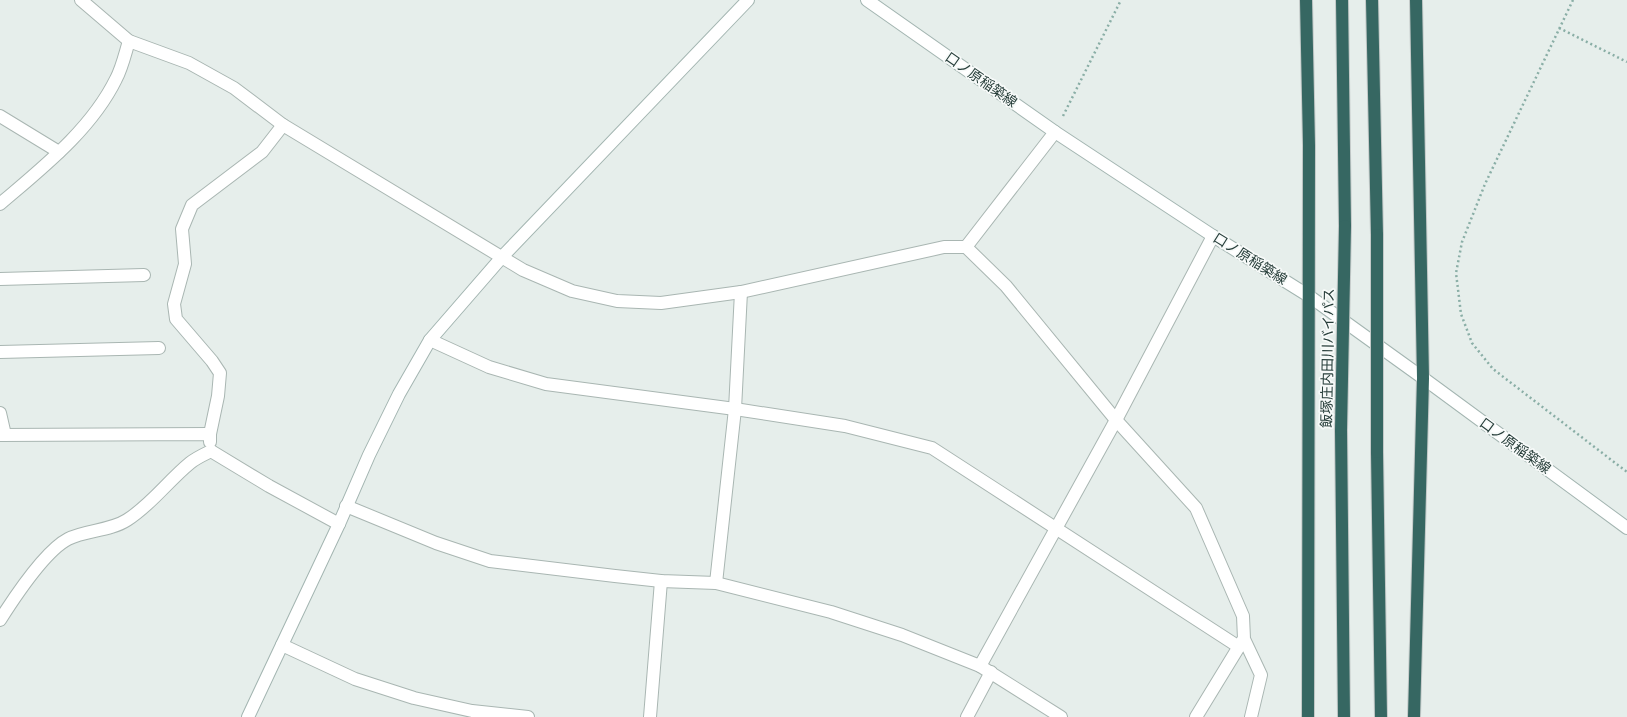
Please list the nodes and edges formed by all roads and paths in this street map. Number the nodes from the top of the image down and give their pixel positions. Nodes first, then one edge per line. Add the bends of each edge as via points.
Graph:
1 (81, 0) edge
2 (748, 0) edge
3 (867, 0) edge
4 (1121, 0) edge
5 (1306, 0) edge
6 (1342, 0) edge
7 (1372, 0) edge
8 (1416, 0) edge
9 (1573, 0) edge
10 (1559, 28) junction
11 (129, 41) junction
12 (1627, 62) edge
13 (0, 116) edge
14 (283, 125) junction
15 (1055, 132) junction
16 (59, 152) junction
17 (0, 204) edge
18 (1213, 236) junction
19 (966, 247) junction
20 (502, 257) junction
21 (144, 275) dead end
22 (0, 279) edge
23 (741, 292) junction
24 (1309, 296) junction
25 (430, 340) junction
26 (159, 348) dead end
27 (0, 352) edge
28 (1423, 378) junction
29 (735, 409) junction
30 (0, 413) edge
31 (1116, 420) junction
32 (210, 434) junction
33 (2, 435) edge
34 (211, 451) junction
35 (1627, 472) edge
36 (346, 506) junction
37 (339, 524) junction
38 (1627, 528) edge
39 (1056, 530) junction
40 (661, 581) junction
41 (716, 583) junction
42 (0, 620) edge
43 (1241, 643) junction
44 (282, 645) junction
45 (980, 666) junction
46 (990, 672) junction
47 (248, 717) edge
48 (528, 717) edge
49 (650, 717) edge
50 (967, 717) edge
51 (1061, 717) edge
52 (1196, 717) edge
53 (1251, 717) edge
54 (1308, 717) edge
55 (1344, 717) edge
56 (1381, 717) edge
57 (1414, 717) edge

1 - 11 street
2 - 20 street
3 - 15 street, 口ノ原稲築線
4 - 15 path
5 - 24 highway
6 - 55 highway, 飯塚庄内田川バイパス, bridge via 1345,226 1341,430
7 - 56 highway, bridge via 1377,234
8 - 28 highway
9 - 10 path
10 - 12 path
10 - 35 path via 1485,184 1462,242 1456,273 1461,314 1472,343 1493,369
11 - 14 street via 189,63 234,88
11 - 16 street via 117,79 93,116
13 - 16 street
14 - 20 street
14 - 32 street via 262,152 192,205 182,229 185,264 174,304 176,319 220,373
15 - 18 street, 口ノ原稲築線
15 - 19 street
16 - 17 street
18 - 24 street, 口ノ原稲築線
18 - 31 street
19 - 23 street via 944,247
19 - 31 street via 1006,286
20 - 23 street via 523,270 572,291 617,301 661,302
20 - 25 street
21 - 22 street
23 - 29 street
24 - 28 street, 口ノ原稲築線
24 - 54 highway
25 - 29 street via 489,367 546,384
25 - 36 street via 399,394
26 - 27 street
28 - 38 street, 口ノ原稲築線
28 - 57 highway
29 - 39 street via 845,426 932,448
29 - 41 street
30 - 33 street
31 - 39 street
31 - 43 street via 1196,508 1243,616
32 - 33 street
32 - 34 street
34 - 37 street via 268,486
34 - 42 street via 191,462 126,521 69,538 57,546
36 - 37 street
36 - 40 street via 436,543 490,561
37 - 44 street
39 - 43 street
39 - 45 street
40 - 41 street
40 - 49 street
41 - 45 street via 831,612 902,635
43 - 52 street
43 - 53 street via 1261,676
44 - 47 street
44 - 48 street via 355,679 414,698 472,711
45 - 46 street
46 - 50 street
46 - 51 street

